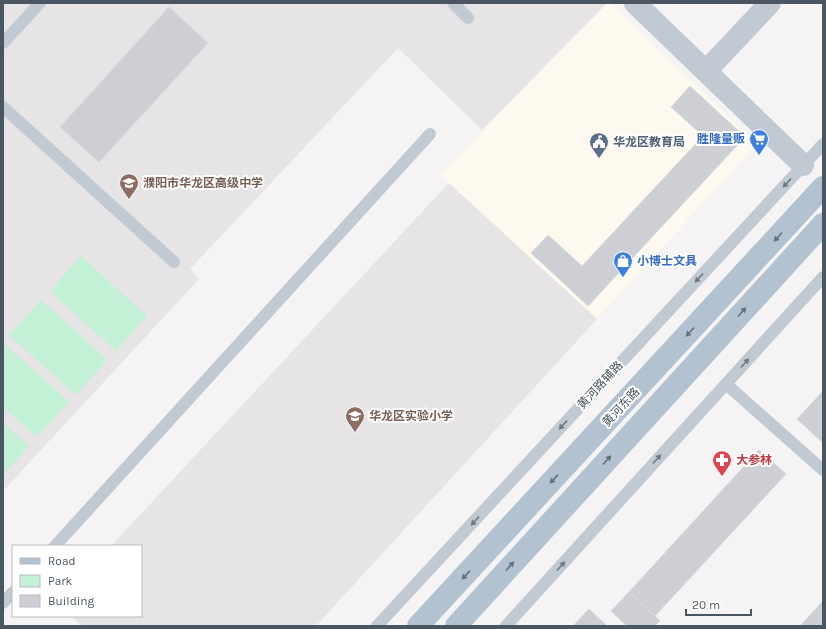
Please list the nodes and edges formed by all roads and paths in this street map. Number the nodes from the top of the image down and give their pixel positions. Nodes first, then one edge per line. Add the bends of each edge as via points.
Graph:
1 (40, 3) edge
2 (453, 3) edge
3 (635, 3) edge
4 (770, 3) edge
5 (468, 18) dead end
6 (3, 43) edge
7 (706, 71) junction
8 (3, 107) edge
9 (430, 134) dead end
10 (823, 144) edge
11 (803, 165) junction
12 (823, 187) edge
13 (823, 224) edge
14 (174, 262) dead end
15 (823, 277) edge
16 (726, 384) junction
17 (823, 470) edge
18 (56, 545) edge
19 (12, 593) edge
20 (3, 603) edge
21 (377, 626) edge
22 (418, 626) edge
23 (456, 626) edge
24 (506, 626) edge

1 - 6 lane
2 - 5 lane
3 - 7 street
4 - 7 street
7 - 11 street
8 - 14 lane
9 - 18 lane
10 - 11 lane, 黄河路辅路
11 -> 21 lane, 黄河路辅路
12 -> 22 main road, 黄河东路
23 -> 13 main road, 黄河东路
16 -> 15 lane
16 - 17 lane
24 -> 16 lane
19 - 20 lane

